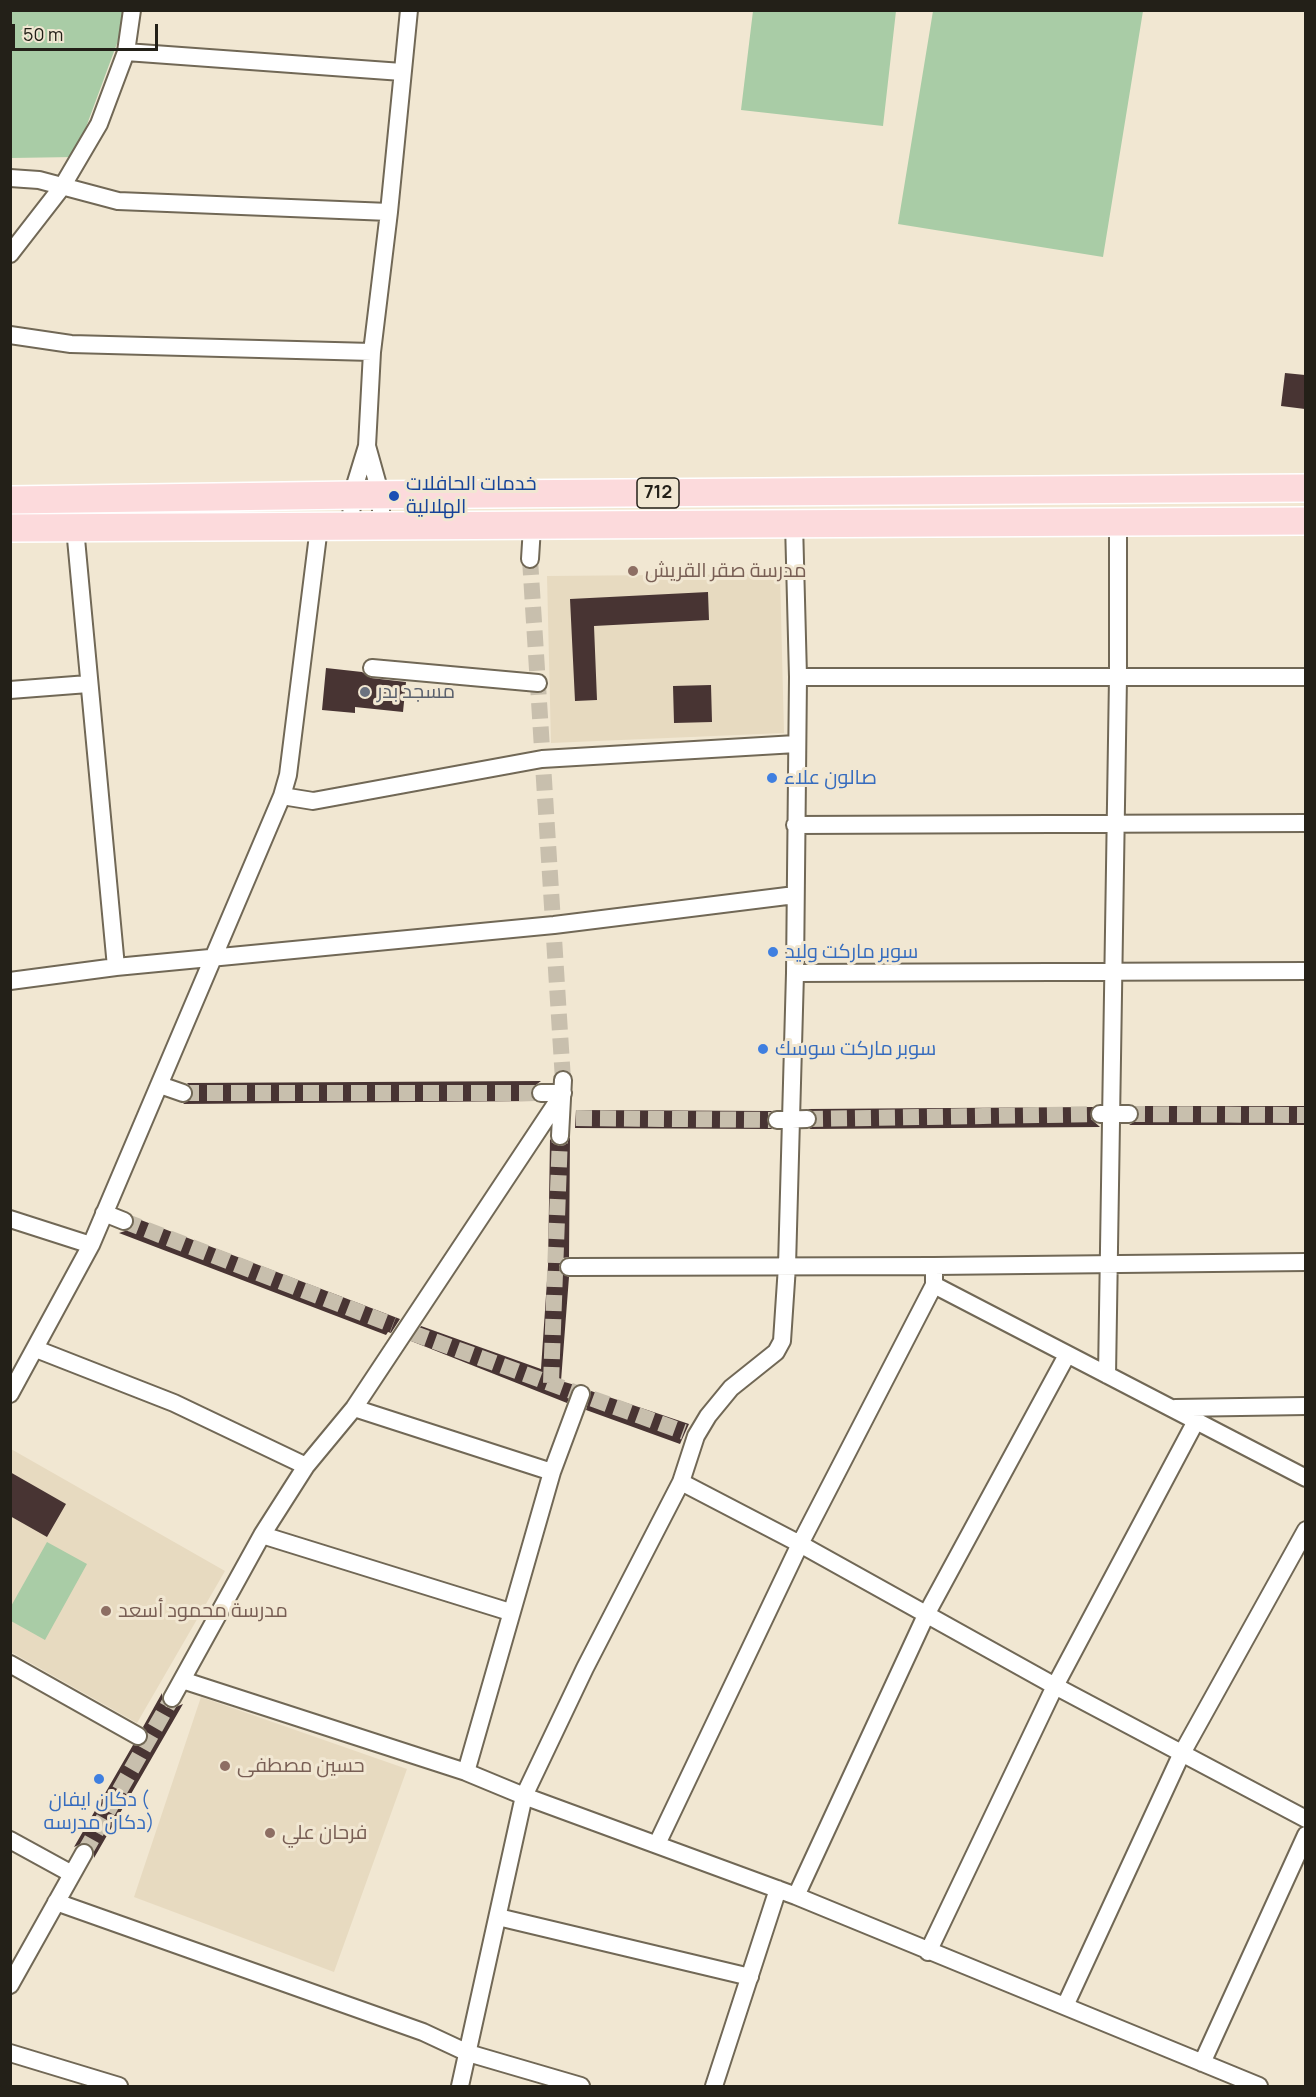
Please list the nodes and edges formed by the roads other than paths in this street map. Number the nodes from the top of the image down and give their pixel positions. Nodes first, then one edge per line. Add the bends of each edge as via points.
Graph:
1 (132, 10) edge
2 (409, 10) edge
3 (126, 52) junction
4 (402, 72) junction
5 (10, 178) edge
6 (62, 187) junction
7 (389, 212) junction
8 (10, 254) edge
9 (10, 335) edge
10 (372, 352) junction
11 (367, 446) junction
12 (1305, 488) edge
13 (352, 495) junction
14 (381, 496) junction
15 (10, 500) edge
16 (1305, 521) edge
17 (1118, 522) junction
18 (794, 523) junction
19 (351, 526) junction
20 (381, 527) junction
21 (532, 527) junction
22 (10, 528) edge
23 (75, 528) junction
24 (319, 528) junction
25 (530, 559) tunnel mouth
26 (372, 668) dead end
27 (798, 677) junction
28 (1118, 677) junction
29 (1305, 677) edge
30 (537, 683) dead end
31 (88, 684) junction
32 (10, 690) edge
33 (796, 744) junction
34 (282, 796) junction
35 (1305, 823) edge
36 (1116, 824) junction
37 (795, 825) junction
38 (795, 895) junction
39 (214, 959) junction
40 (116, 967) junction
41 (1305, 971) edge
42 (1114, 972) junction
43 (795, 973) junction
44 (10, 981) edge
45 (160, 1085) junction
46 (563, 1087) junction
47 (183, 1093) tunnel mouth
48 (541, 1093) tunnel mouth
49 (1106, 1114) junction
50 (1130, 1114) tunnel mouth
51 (560, 1136) tunnel mouth
52 (104, 1213) junction
53 (10, 1219) edge
54 (124, 1221) tunnel mouth
55 (91, 1245) junction
56 (1305, 1262) edge
57 (1110, 1263) junction
58 (787, 1266) junction
59 (934, 1266) junction
60 (569, 1267) dead end
61 (933, 1285) junction
62 (36, 1349) junction
63 (1067, 1355) junction
64 (1107, 1375) junction
65 (10, 1394) edge
66 (581, 1395) dead end
67 (1305, 1406) edge
68 (354, 1408) junction
69 (1171, 1408) junction
70 (1196, 1421) junction
71 (306, 1466) junction
72 (552, 1472) junction
73 (1305, 1478) edge
74 (681, 1482) junction
75 (1305, 1530) edge
76 (262, 1535) junction
77 (801, 1544) junction
78 (510, 1611) junction
79 (927, 1613) junction
80 (10, 1664) edge
81 (182, 1680) junction
82 (1055, 1686) junction
83 (172, 1698) tunnel mouth
84 (138, 1736) dead end
85 (1181, 1755) junction
86 (466, 1772) junction
87 (524, 1796) junction
88 (1305, 1819) edge
89 (1305, 1835) edge
90 (10, 1840) edge
91 (657, 1844) junction
92 (84, 1853) tunnel mouth
93 (72, 1874) junction
94 (778, 1889) junction
95 (796, 1896) junction
96 (56, 1902) junction
97 (498, 1917) junction
98 (928, 1952) junction
99 (750, 1977) junction
100 (10, 1985) edge
101 (1065, 2006) junction
102 (10, 2053) edge
103 (468, 2053) junction
104 (1202, 2063) junction
105 (119, 2086) edge
106 (460, 2086) edge
107 (581, 2086) edge
108 (714, 2086) edge
109 (1259, 2086) edge

1 - 3 street
2 - 4 street
3 - 4 street
3 - 6 street via 99,124
4 - 7 street
5 - 6 street
6 - 7 street via 137,203
6 - 8 street
7 - 10 street
9 - 10 street via 83,345
10 - 11 street
11 - 13 street
11 - 14 street
12 - 14 main road, 712
13 - 14 main road, 712
13 - 15 main road, 712
13 - 19 street
14 - 20 street
16 - 17 main road, 712
17 - 18 main road, 712
17 - 28 street
18 - 21 main road, 712
18 - 27 street
19 - 20 main road, 712
19 - 24 main road, 712
20 - 21 main road, 712
21 - 25 street
22 - 23 main road, 712
23 - 24 main road, 712
23 - 31 street
24 - 34 street via 288,775
26 - 30 street
27 - 28 street
27 - 33 street
28 - 29 street
28 - 36 street
31 - 32 street
31 - 40 street
33 - 34 street via 542,759 313,801
33 - 37 street
34 - 39 street
35 - 36 street
36 - 37 street
36 - 42 street
37 - 38 street
38 - 39 street via 554,925
38 - 43 street
39 - 40 street
39 - 45 street
40 - 44 street
41 - 42 street
42 - 43 street
42 - 49 street
43 - 58 street
45 - 47 street
45 - 52 street
46 - 48 street
46 - 51 street via 568,1118
46 - 68 street
49 - 50 street
49 - 57 street
52 - 54 street
52 - 55 street
53 - 55 street
55 - 62 street
56 - 57 street
57 - 59 street
57 - 64 street
58 - 59 street
58 - 60 street
58 - 74 street via 782,1341 776,1352 720,1399 690,1434
59 - 61 street
61 - 63 street
61 - 77 street
62 - 65 street
62 - 71 street via 174,1403
63 - 64 street
63 - 79 street
64 - 69 street
66 - 72 street
67 - 69 street
68 - 71 street
68 - 72 street
69 - 70 street
70 - 73 street
70 - 82 street
71 - 76 street
72 - 78 street
74 - 77 street
74 - 87 street
75 - 85 street
76 - 78 street
76 - 81 street
77 - 79 street
77 - 91 street
78 - 86 street
79 - 82 street
79 - 95 street
80 - 84 street
81 - 83 street
81 - 86 street
82 - 85 street
82 - 98 street
85 - 88 street
85 - 101 street
86 - 87 street
87 - 91 street
87 - 97 street
89 - 104 street
90 - 93 street
91 - 94 street
92 - 93 street
93 - 96 street
94 - 95 street
94 - 99 street
95 - 98 street
96 - 100 street
96 - 103 street via 423,2032
97 - 99 street
97 - 103 street
98 - 101 street
99 - 108 street
101 - 104 street
102 - 105 street
103 - 106 street
103 - 107 street
104 - 109 street

